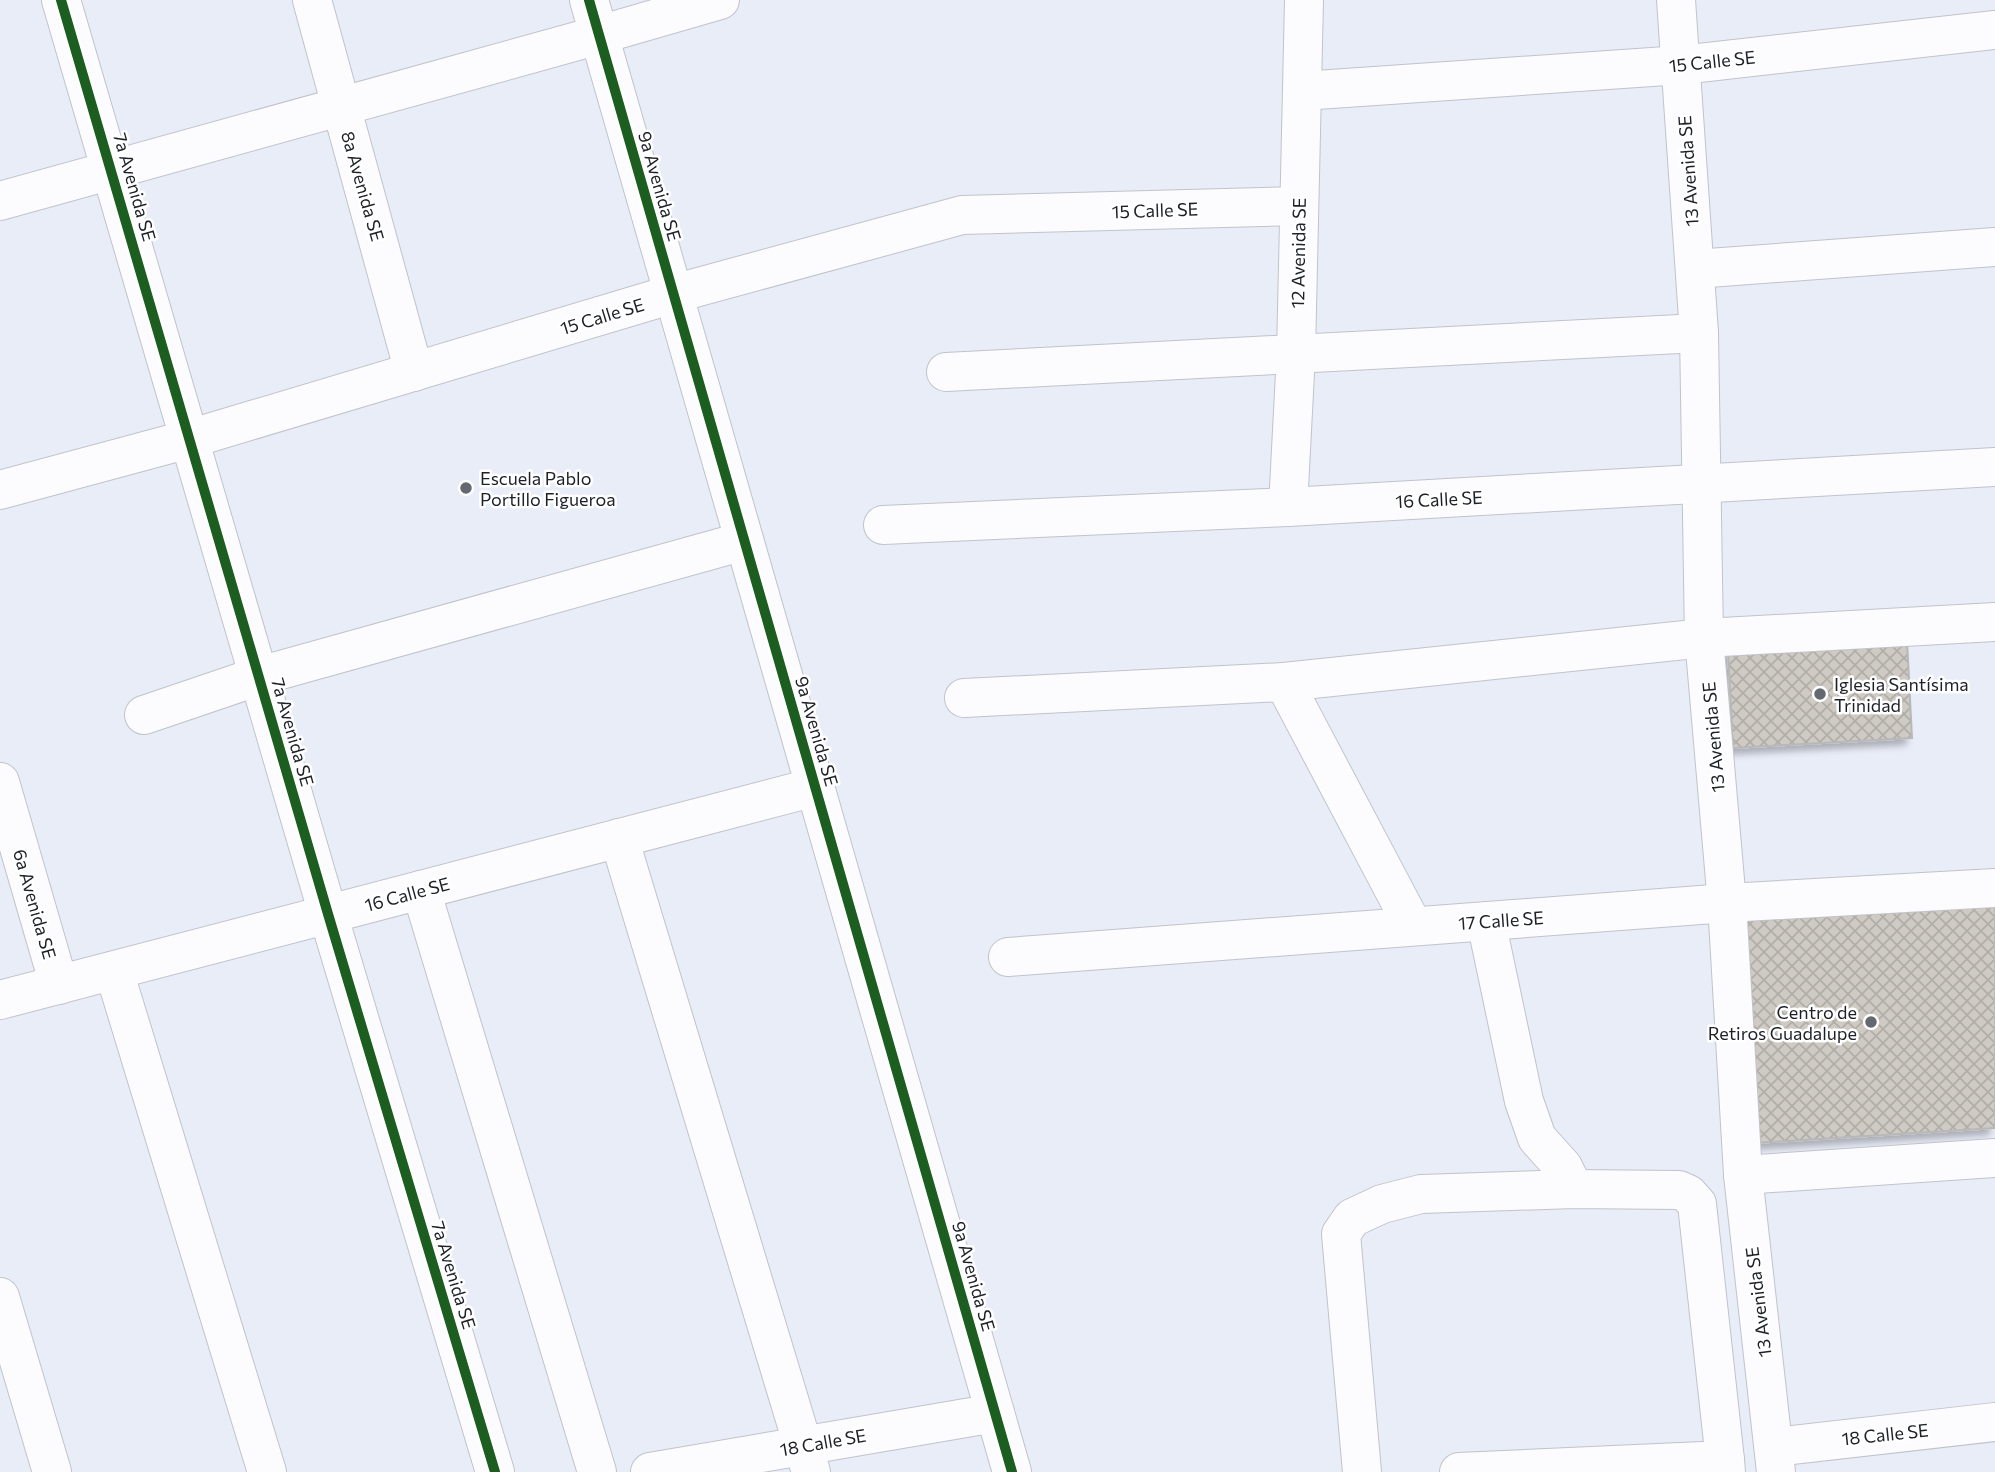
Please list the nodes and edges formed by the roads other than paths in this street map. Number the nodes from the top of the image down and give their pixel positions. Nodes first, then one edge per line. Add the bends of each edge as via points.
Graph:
1 (61, 0) edge
2 (312, 0) edge
3 (720, 0) edge
4 (1304, 0) edge
5 (1676, 0) edge
6 (594, 18) edge
7 (1995, 30) edge
8 (1681, 65) junction
9 (1302, 91) junction
10 (341, 107) junction
11 (111, 170) junction
12 (0, 201) edge
13 (1299, 206) junction
14 (1995, 247) edge
15 (1695, 269) junction
16 (673, 294) junction
17 (1699, 333) junction
18 (1296, 354) junction
19 (414, 372) junction
20 (946, 372) dead end
21 (189, 439) junction
22 (1995, 467) edge
23 (1700, 485) junction
24 (0, 490) edge
25 (1288, 507) junction
26 (883, 525) dead end
27 (744, 541) junction
28 (1995, 622) edge
29 (1704, 638) junction
30 (259, 676) junction
31 (1284, 682) junction
32 (964, 698) dead end
33 (144, 715) dead end
34 (0, 782) edge
35 (815, 787) junction
36 (619, 838) junction
37 (1995, 888) edge
38 (421, 890) junction
39 (1727, 903) junction
40 (328, 914) junction
41 (1486, 921) junction
42 (1413, 926) junction
43 (1008, 957) dead end
44 (114, 971) junction
45 (59, 985) junction
46 (0, 1000) edge
47 (1995, 1158) edge
48 (1743, 1175) junction
49 (1574, 1189) junction
50 (0, 1297) edge
51 (995, 1413) junction
52 (1995, 1422) edge
53 (807, 1459) edge
54 (1775, 1459) edge
55 (1725, 1466) edge
56 (52, 1472) edge
57 (267, 1472) edge
58 (495, 1472) edge
59 (597, 1472) edge
60 (650, 1472) edge
61 (1012, 1472) edge
62 (1362, 1472) edge
63 (1459, 1472) edge

1 - 11 street, 7a Avenida SE
2 - 10 street, 8a Avenida SE
3 - 6 street
4 - 9 street, 12 Avenida SE
5 - 8 street, 13 Avenida SE
6 - 10 street
6 - 16 street, 9a Avenida SE
7 - 8 street, 15 Calle SE
8 - 9 street, 15 Calle SE
8 - 15 street, 13 Avenida SE
9 - 13 street, 12 Avenida SE
10 - 11 street
10 - 19 street, 8a Avenida SE
11 - 12 street
11 - 21 street, 7a Avenida SE
13 - 16 street, 15 Calle SE via 962,215
13 - 18 street, 12 Avenida SE
14 - 15 street
15 - 17 street, 13 Avenida SE
16 - 19 street, 15 Calle SE
16 - 27 street, 9a Avenida SE
17 - 18 street
17 - 23 street, 13 Avenida SE
18 - 20 street
18 - 25 street, 12 Avenida SE
19 - 21 street, 15 Calle SE
21 - 24 street, 15 Calle SE
21 - 30 street, 7a Avenida SE
22 - 23 street, 16 Calle SE
23 - 25 street, 16 Calle SE
23 - 29 street, 13 Avenida SE
25 - 26 street, 16 Calle SE
27 - 30 street
27 - 35 street, 9a Avenida SE
28 - 29 street
29 - 31 street
29 - 39 street, 13 Avenida SE
30 - 33 street
30 - 40 street, 7a Avenida SE
31 - 32 street
31 - 42 street
34 - 45 street, 6a Avenida SE
35 - 36 street, 16 Calle SE
35 - 51 street, 9a Avenida SE
36 - 38 street, 16 Calle SE
36 - 53 street
37 - 39 street, 17 Calle SE
38 - 40 street, 16 Calle SE
38 - 59 street
39 - 41 street, 17 Calle SE
39 - 48 street, 13 Avenida SE
40 - 44 street, 16 Calle SE
40 - 58 street, 7a Avenida SE
41 - 42 street, 17 Calle SE
41 - 49 street via 1524,1101 1537,1138 1563,1167
42 - 43 street, 17 Calle SE
44 - 45 street, 16 Calle SE
44 - 57 street
45 - 46 street, 16 Calle SE
47 - 48 street
48 - 54 street, 13 Avenida SE
49 - 55 street via 1679,1190 1697,1204
49 - 62 street via 1421,1194 1352,1217 1341,1234
50 - 56 street
51 - 53 street, 18 Calle SE
51 - 61 street, 9a Avenida SE
52 - 54 street, 18 Calle SE
53 - 60 street, 18 Calle SE
55 - 63 street

